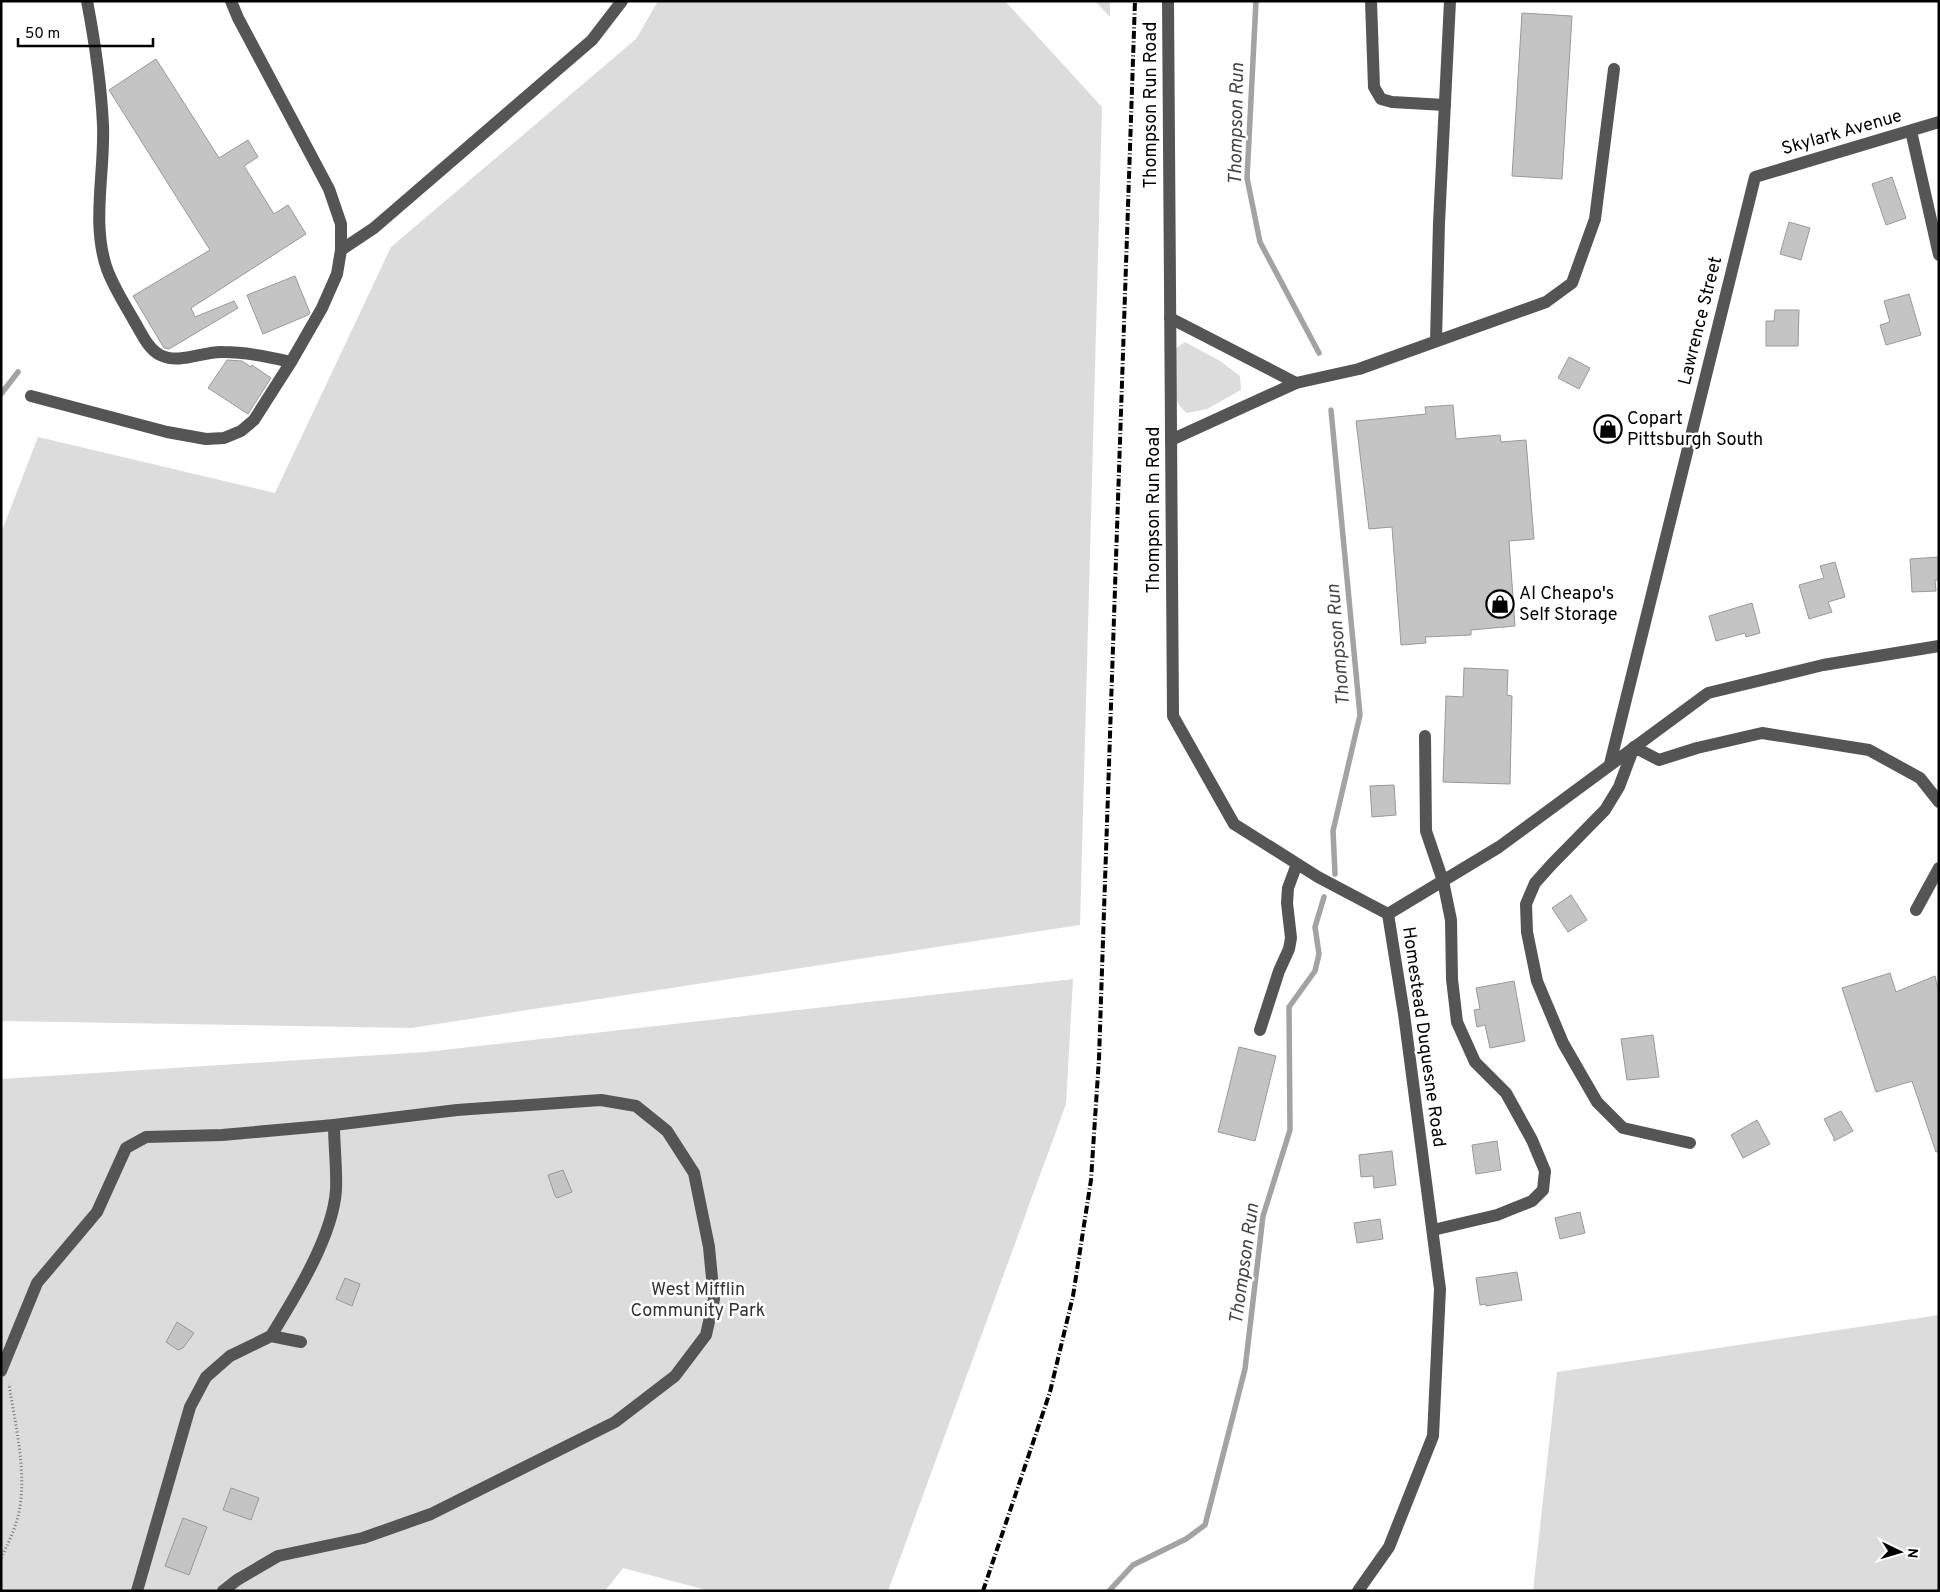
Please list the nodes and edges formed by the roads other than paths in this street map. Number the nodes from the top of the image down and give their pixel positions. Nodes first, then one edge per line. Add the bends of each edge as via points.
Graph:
1 (87, 1) edge
2 (231, 1) edge
3 (622, 1) edge
4 (1168, 1) edge
5 (1371, 1) edge
6 (1450, 1) edge
7 (1614, 69) dead end
8 (1445, 105) junction
9 (1939, 122) edge
10 (1911, 131) junction
11 (1755, 177) joint
12 (342, 250) junction
13 (1939, 255) edge
14 (1170, 318) junction
15 (1436, 341) junction
16 (291, 362) junction
17 (1296, 383) junction
18 (31, 396) dead end
19 (1171, 440) junction
20 (1936, 647) edge
21 (1425, 736) dead end
22 (1634, 747) junction
23 (1610, 764) junction
24 (1939, 802) edge
25 (1297, 864) junction
26 (1939, 868) edge
27 (1444, 881) junction
28 (1916, 910) dead end
29 (1388, 914) junction
30 (1260, 1030) dead end
31 (334, 1125) junction
32 (1690, 1143) dead end
33 (1432, 1230) junction
34 (272, 1336) junction
35 (301, 1342) dead end
36 (3, 1366) edge
37 (137, 1591) edge
38 (223, 1591) edge
39 (1358, 1591) edge

1 - 16 street via 99,63 103,127 100,234 107,268 119,294 149,346 164,357 222,352
2 - 12 street via 329,189 341,224
3 - 12 street via 592,40 374,228
4 - 14 street, Thompson Run Road
5 - 8 street via 1374,87 1381,99
6 - 8 street
7 - 15 street via 1595,219 1572,283 1546,302
8 - 15 street
9 - 10 street, Skylark Avenue
10 - 11 street, Skylark Avenue
10 - 13 street
11 - 23 street, Lawrence Street
12 - 16 street via 337,274 322,308
14 - 17 street
14 - 19 street, Thompson Run Road
15 - 17 street via 1359,368
16 - 18 street via 254,420 241,432 224,438 206,439 167,432
17 - 19 street
19 - 25 street, Thompson Run Road via 1173,716 1234,824
20 - 22 street, Homestead Duquesne Road via 1824,665 1708,693
21 - 27 street via 1426,831
22 - 23 street, Homestead Duquesne Road
22 - 24 street via 1659,760 1762,734 1869,750 1920,778
22 - 32 street via 1605,810 1536,883 1526,904 1527,932 1537,981 1563,1043 1597,1102 1623,1128
23 - 27 street, Homestead Duquesne Road via 1499,848
25 - 29 street, Thompson Run Road
25 - 30 street via 1288,888 1289,949
26 - 28 street
27 - 29 street, Homestead Duquesne Road
27 - 33 street via 1451,920 1457,1022 1475,1062 1506,1093 1532,1140 1544,1171 1543,1190 1532,1200 1497,1215
29 - 33 street, Homestead Duquesne Road
31 - 34 street via 336,1191 329,1226
31 - 36 street via 222,1135 146,1137 126,1148 97,1212 37,1283
31 - 38 street via 457,1110 601,1100 636,1106 668,1131 694,1173 709,1247 714,1299 706,1335 675,1376 615,1422 431,1514 364,1538 278,1556
33 - 39 street, Homestead Duquesne Road via 1440,1289 1433,1436 1389,1546
34 - 35 street
34 - 37 street via 230,1356 206,1377 190,1407

